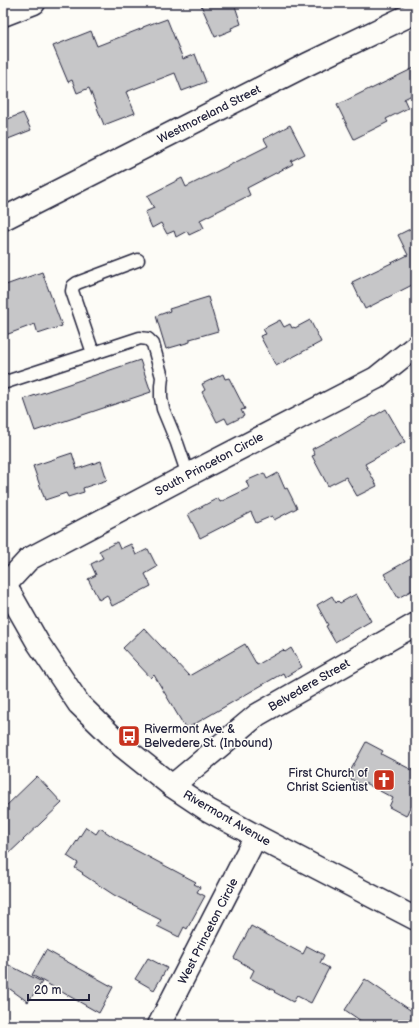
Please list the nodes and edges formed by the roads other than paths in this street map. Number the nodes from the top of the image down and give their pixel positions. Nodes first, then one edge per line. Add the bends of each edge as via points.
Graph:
1 (34, 3) edge
2 (4, 11) edge
3 (416, 12) edge
4 (3, 219) edge
5 (138, 260) dead end
6 (416, 346) edge
7 (93, 353) junction
8 (3, 383) edge
9 (188, 475) junction
10 (4, 584) edge
11 (416, 624) edge
12 (172, 786) junction
13 (256, 836) junction
14 (416, 919) edge
15 (159, 1025) edge

1 - 2 street
3 - 4 street, Westmoreland Street
5 - 7 lane via 73,286 72,291
6 - 9 street, South Princeton Circle via 376,378
7 - 8 lane
7 - 9 lane via 140,338 148,339 153,344 162,377 163,409
9 - 10 street, South Princeton Circle via 29,559
10 - 12 street, Rivermont Avenue via 38,643 79,704 122,746
11 - 12 street, Belvedere Street via 257,715
12 - 13 street, Rivermont Avenue via 208,810
13 - 14 street, Rivermont Avenue
13 - 15 street, West Princeton Circle

